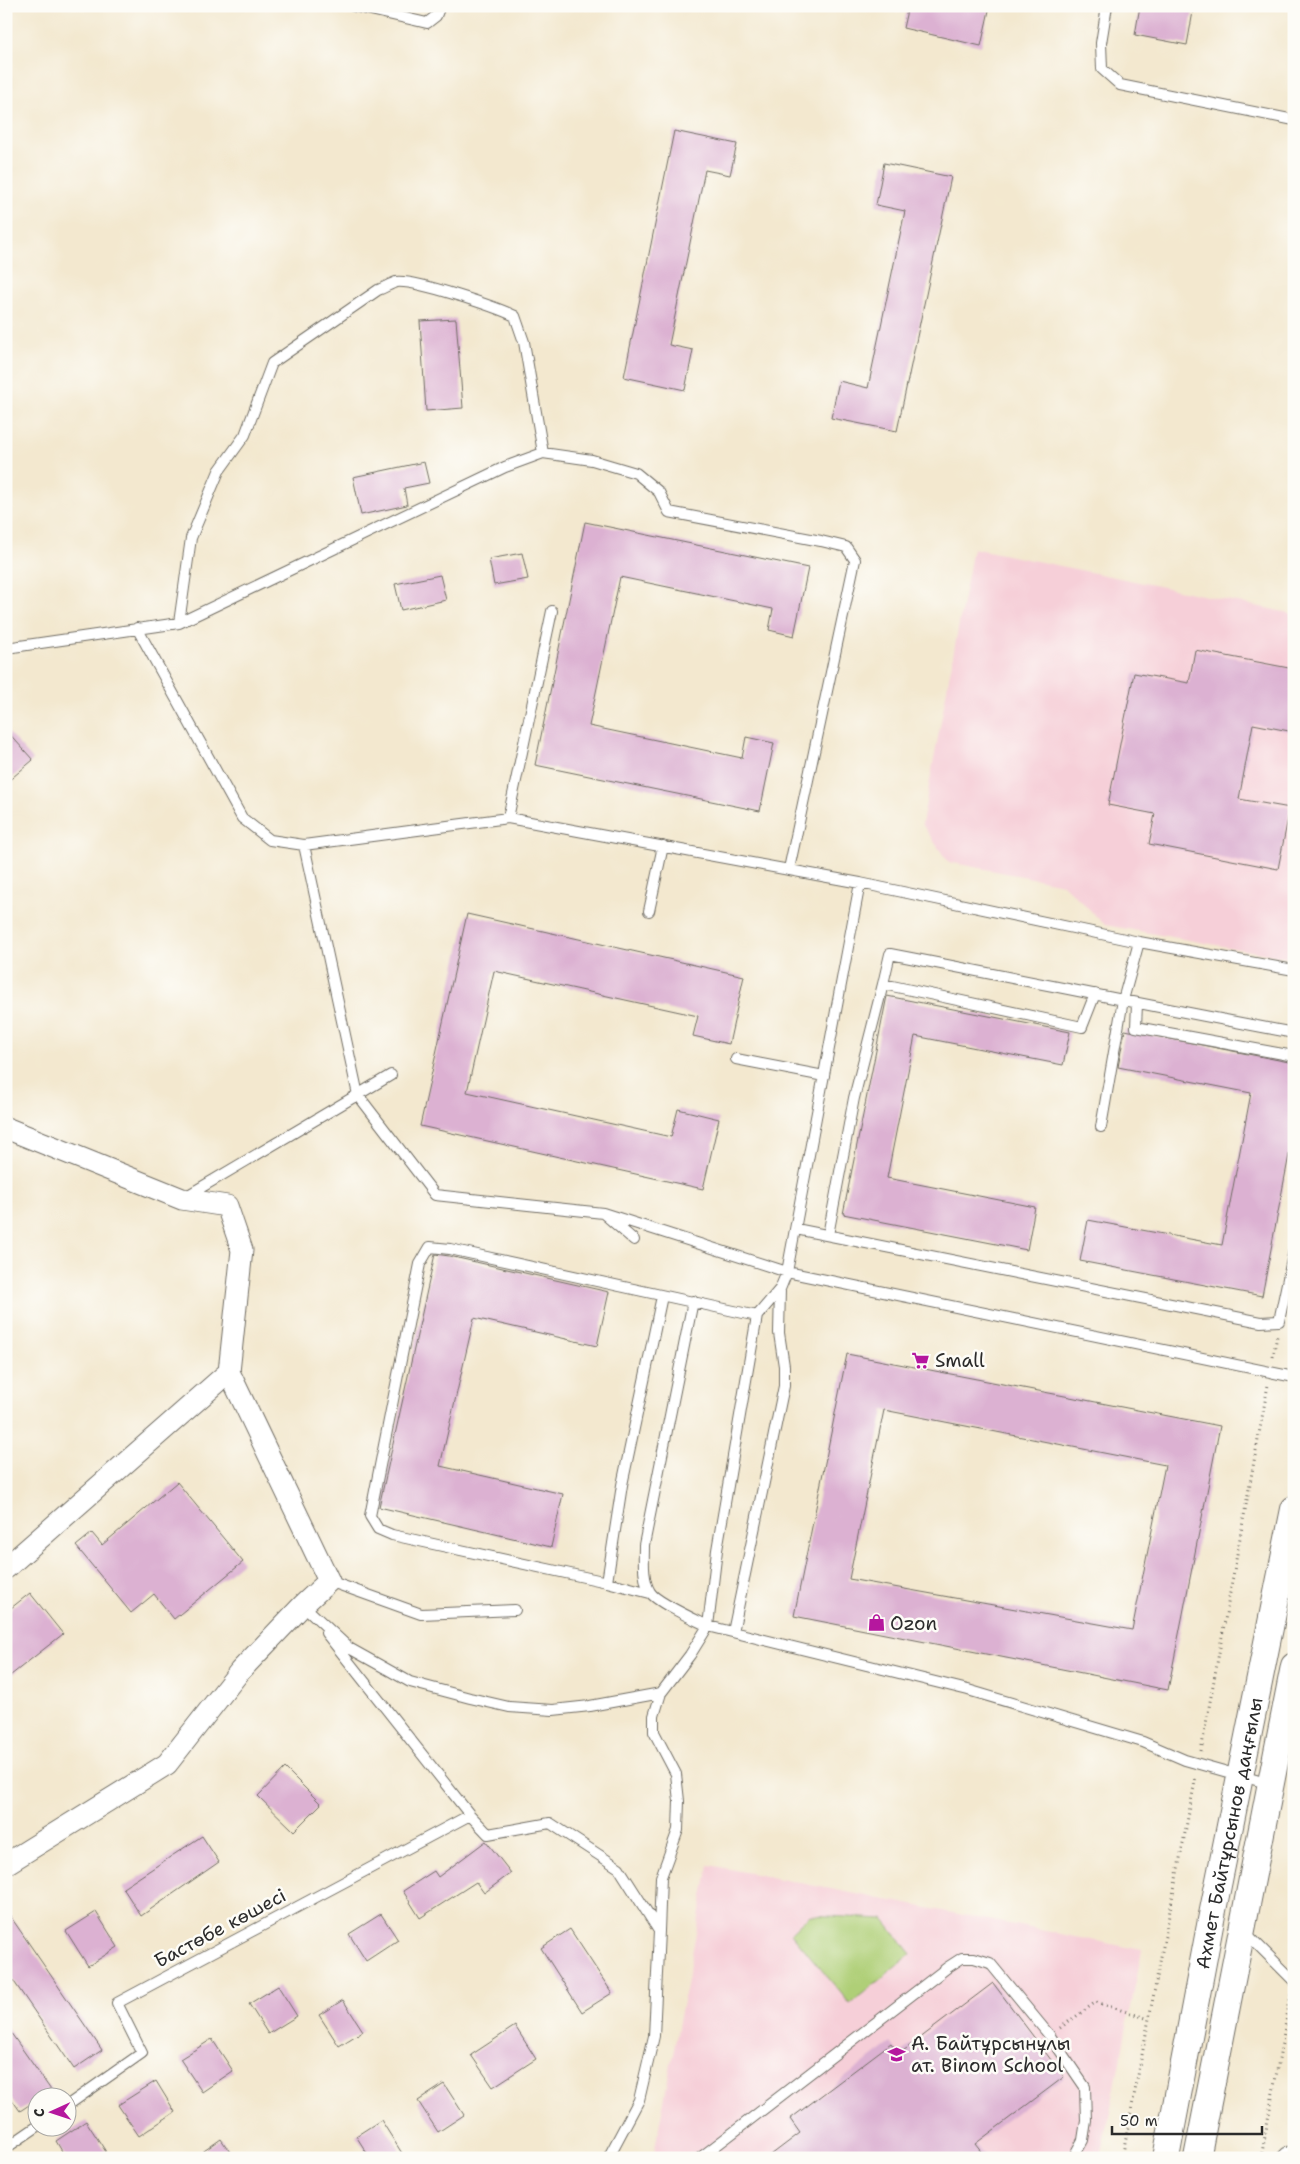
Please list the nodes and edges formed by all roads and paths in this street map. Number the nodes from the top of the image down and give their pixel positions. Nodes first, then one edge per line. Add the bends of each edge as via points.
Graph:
1 (353, 6) edge
2 (440, 6) edge
3 (1107, 6) edge
4 (1294, 120) edge
5 (543, 453) junction
6 (552, 611) dead end
7 (179, 623) junction
8 (137, 628) junction
9 (6, 648) edge
10 (508, 818) junction
11 (304, 845) junction
12 (663, 846) junction
13 (789, 869) junction
14 (860, 883) junction
15 (648, 911) dead end
16 (1139, 942) junction
17 (1294, 970) edge
18 (883, 984) junction
19 (1095, 994) junction
20 (1123, 1000) junction
21 (1137, 1004) junction
22 (1294, 1033) edge
23 (1294, 1056) edge
24 (736, 1060) dead end
25 (391, 1075) dead end
26 (824, 1076) junction
27 (358, 1095) junction
28 (6, 1128) edge
29 (1101, 1128) dead end
30 (182, 1199) junction
31 (603, 1213) junction
32 (796, 1229) junction
33 (828, 1235) junction
34 (634, 1240) dead end
35 (1294, 1250) edge
36 (787, 1272) junction
37 (780, 1289) junction
38 (662, 1296) junction
39 (693, 1301) junction
40 (757, 1316) junction
41 (1279, 1321) junction
42 (229, 1372) junction
43 (1270, 1373) junction
44 (1294, 1377) edge
45 (1294, 1508) edge
46 (6, 1568) edge
47 (329, 1581) junction
48 (607, 1582) junction
49 (650, 1593) junction
50 (303, 1605) junction
51 (515, 1610) dead end
52 (708, 1626) junction
53 (733, 1632) junction
54 (1294, 1666) edge
55 (661, 1692) junction
56 (1199, 1764) junction
57 (1239, 1776) junction
58 (1270, 1785) junction
59 (470, 1815) junction
60 (6, 1864) edge
61 (1210, 1920) junction
62 (1242, 1929) junction
63 (659, 1931) junction
64 (1293, 1981) edge
65 (1149, 2019) junction
66 (1050, 2036) junction
67 (78, 2098) edge
68 (28, 2133) edge
69 (6, 2148) edge
70 (1294, 2152) edge
71 (608, 2158) edge
72 (700, 2158) edge
73 (1073, 2158) edge
74 (1122, 2158) edge
75 (1166, 2158) edge
76 (1196, 2158) edge
77 (1261, 2158) edge
78 (1281, 2158) edge

1 - 2 lane via 427,22 436,16
3 - 4 lane via 1101,43 1102,70 1120,84
5 - 7 lane via 505,466
5 - 7 lane via 524,342 515,316 493,305 397,282 378,290 272,363 246,435 219,471 191,538
5 - 13 lane via 592,460 636,473 660,492 668,512 846,547 855,560
6 - 10 lane
7 - 8 lane
8 - 9 lane
8 - 11 lane via 242,818 270,840
10 - 11 lane
10 - 12 lane
11 - 27 lane
12 - 13 lane
12 - 15 lane
13 - 14 lane
14 - 16 lane
14 - 26 lane
16 - 17 lane
16 - 20 lane
18 - 19 lane via 1082,1026
18 - 19 lane via 890,954
18 - 33 lane via 854,1098
19 - 20 lane
20 - 21 lane
20 - 29 lane
21 - 22 lane
21 - 23 lane via 1136,1027
24 - 26 lane
25 - 27 lane
26 - 32 lane
27 - 30 lane
27 - 31 lane via 436,1195
28 - 30 street
30 - 42 street via 227,1206 242,1250
31 - 34 lane
31 - 36 lane
32 - 33 lane
32 - 36 lane
33 - 41 lane via 1253,1320
35 - 41 lane
36 - 37 lane
36 - 43 lane
37 - 40 lane
37 - 53 lane via 779,1333 784,1386
38 - 39 lane
38 - 48 lane via 622,1485
38 - 48 lane via 430,1247 420,1264 370,1516 378,1529 392,1535
39 - 40 lane
39 - 49 lane via 644,1545 644,1575
40 - 52 lane via 717,1550
41 - 43 path
42 - 46 street
42 - 47 street
43 - 44 lane
43 - 56 path
45 - 57 street, Ахмет Байтұрсынов даңғылы
47 - 50 street
47 - 51 lane via 421,1614
48 - 49 lane
49 - 52 lane
50 - 55 lane via 349,1648 410,1682 470,1698 509,1707 553,1710
50 - 59 lane
50 - 60 street via 240,1671 167,1764
52 - 53 lane
52 - 55 lane
53 - 56 lane via 968,1690 1143,1742
54 - 58 street, Ахмет Байтұрсынов даңғылы
55 - 63 lane via 654,1716 654,1732 676,1774 680,1801 678,1830 661,1877
56 - 57 lane
56 - 65 path
57 - 58 lane
57 - 61 street, Ахмет Байтұрсынов даңғылы
58 - 62 street, Ахмет Байтұрсынов даңғылы
59 - 63 lane via 488,1834 550,1823 618,1868
59 - 67 lane, Бастөбе көшесі via 117,2004 142,2053
61 - 62 street
61 - 75 street, Ахмет Байтұрсынов даңғылы
62 - 64 lane
62 - 76 street, Ахмет Байтұрсынов даңғылы
63 - 71 lane via 654,2036 639,2100
64 - 77 path
65 - 66 path via 1096,2002
65 - 74 path
66 - 72 lane via 990,1963 962,1958
66 - 73 lane via 1084,2087 1086,2121 1083,2140
68 - 69 lane
70 - 78 lane

